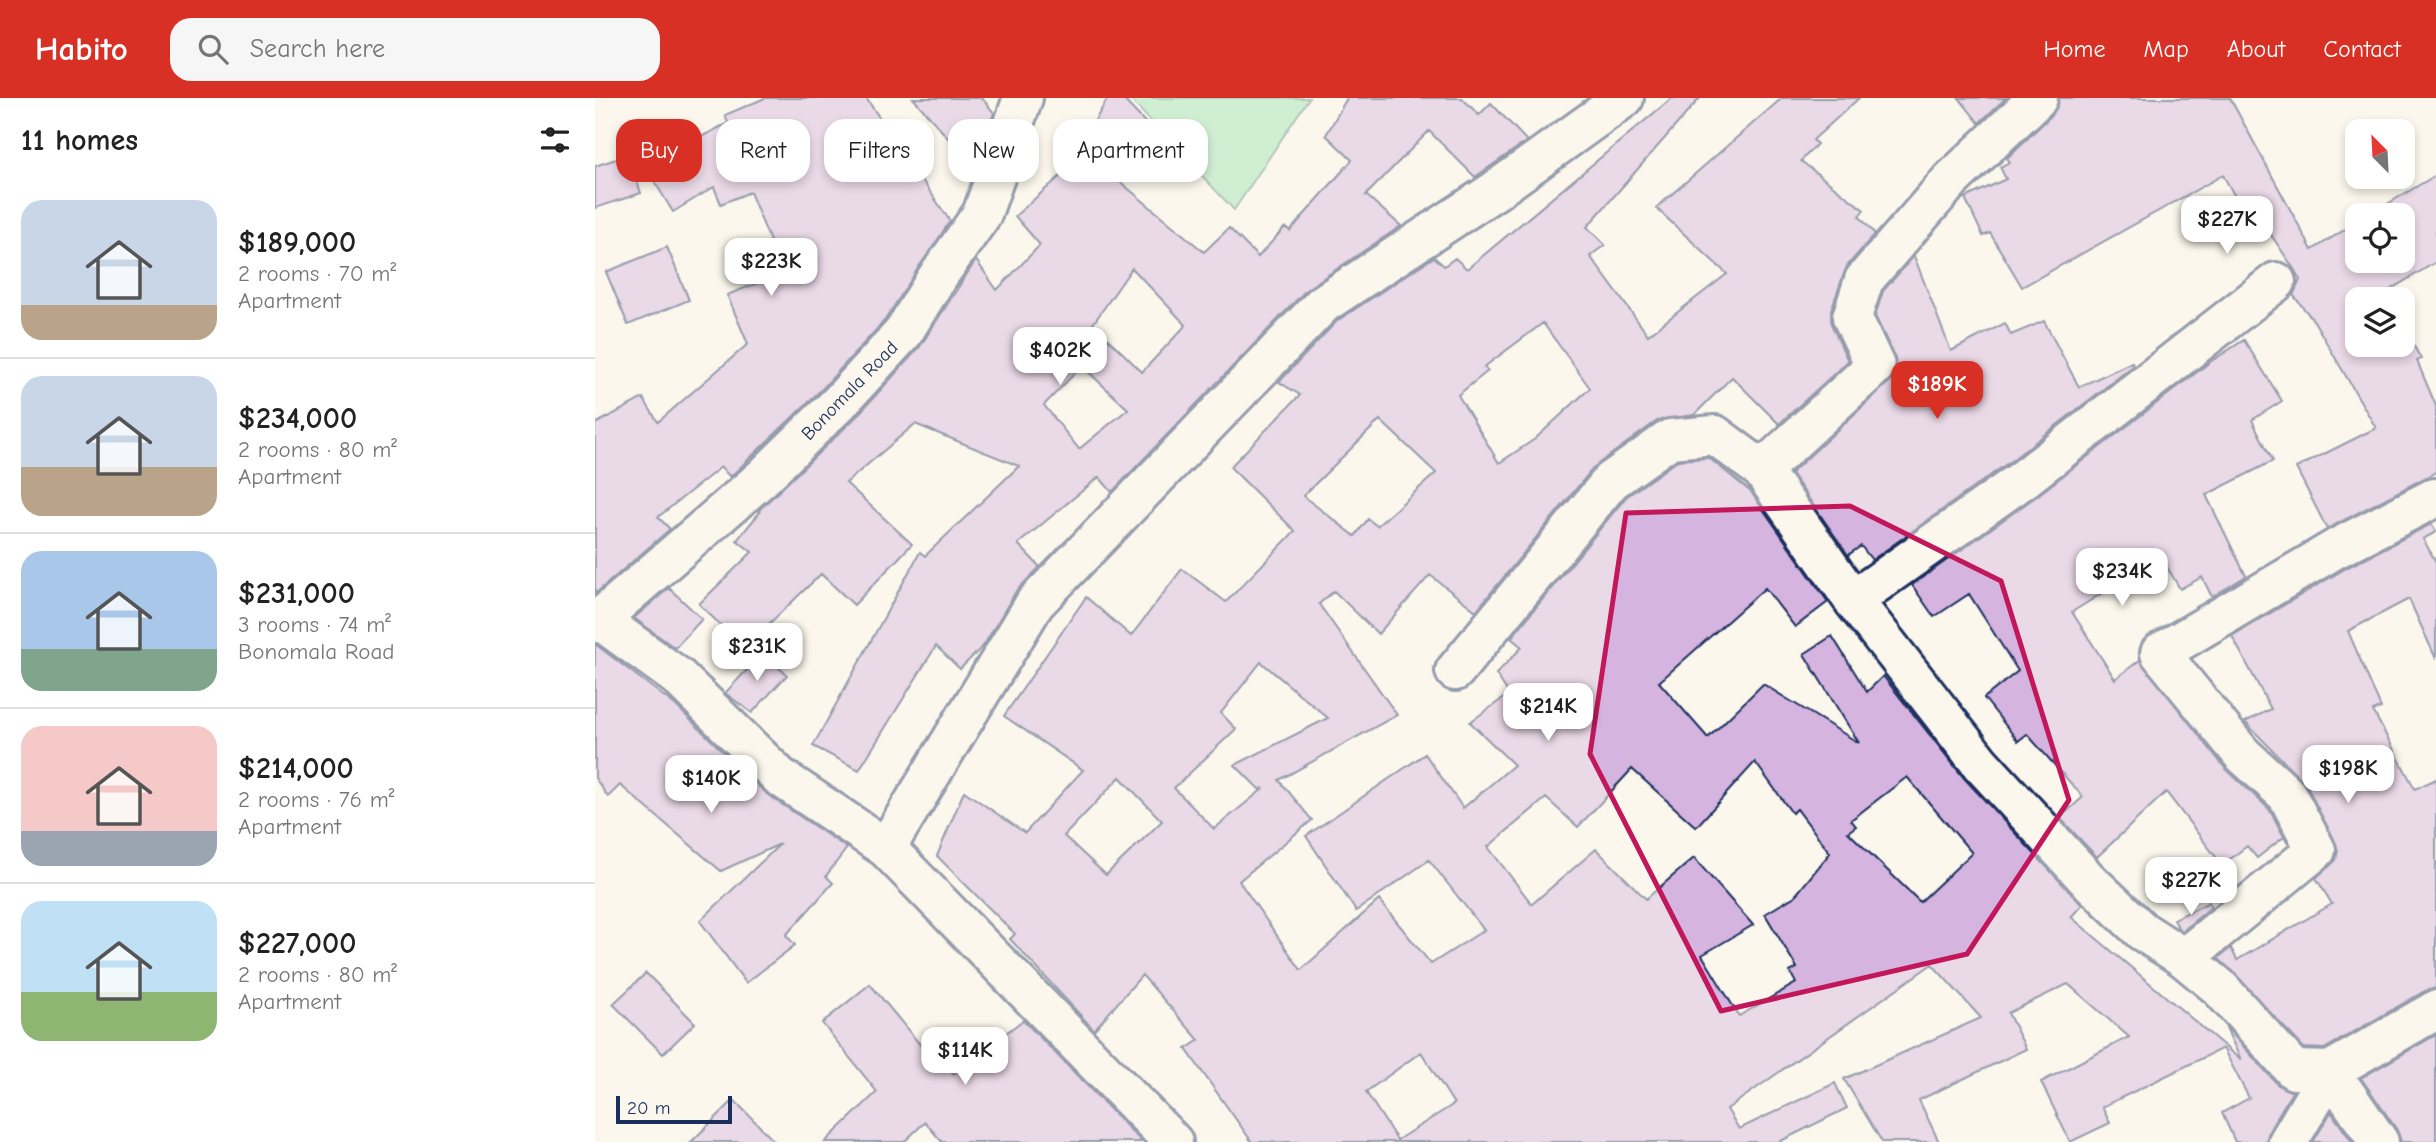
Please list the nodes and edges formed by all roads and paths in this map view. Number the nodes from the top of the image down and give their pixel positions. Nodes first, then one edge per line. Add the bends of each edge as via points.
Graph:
1 (1023, 98) edge
2 (1624, 98) edge
3 (2038, 98) edge
4 (2276, 282) dead end
5 (1762, 470) junction
6 (2434, 498) dead end
7 (1853, 600) junction
8 (597, 621) edge
9 (1455, 671) dead end
10 (885, 848) junction
11 (2184, 958) junction
12 (2436, 1010) edge
13 (2330, 1071) junction
14 (1173, 1142) edge
15 (2288, 1142) edge
16 (2379, 1142) edge

1 - 8 street, Bonomala Road via 982,214 903,333 761,479
2 - 10 street via 1496,190 1323,304 1035,603
3 - 5 street via 1951,180 1864,281 1852,317 1875,366
4 - 7 street via 2025,478
5 - 7 street
5 - 9 street via 1715,435 1670,439 1611,481
6 - 11 street via 2337,548 2160,653 2242,754 2287,795 2316,850
7 - 11 street via 1980,763 2078,869 2142,931
8 - 10 street via 678,677 780,777
10 - 14 street
11 - 13 street via 2219,987 2294,1070
12 - 13 street
13 - 15 street
13 - 16 street

